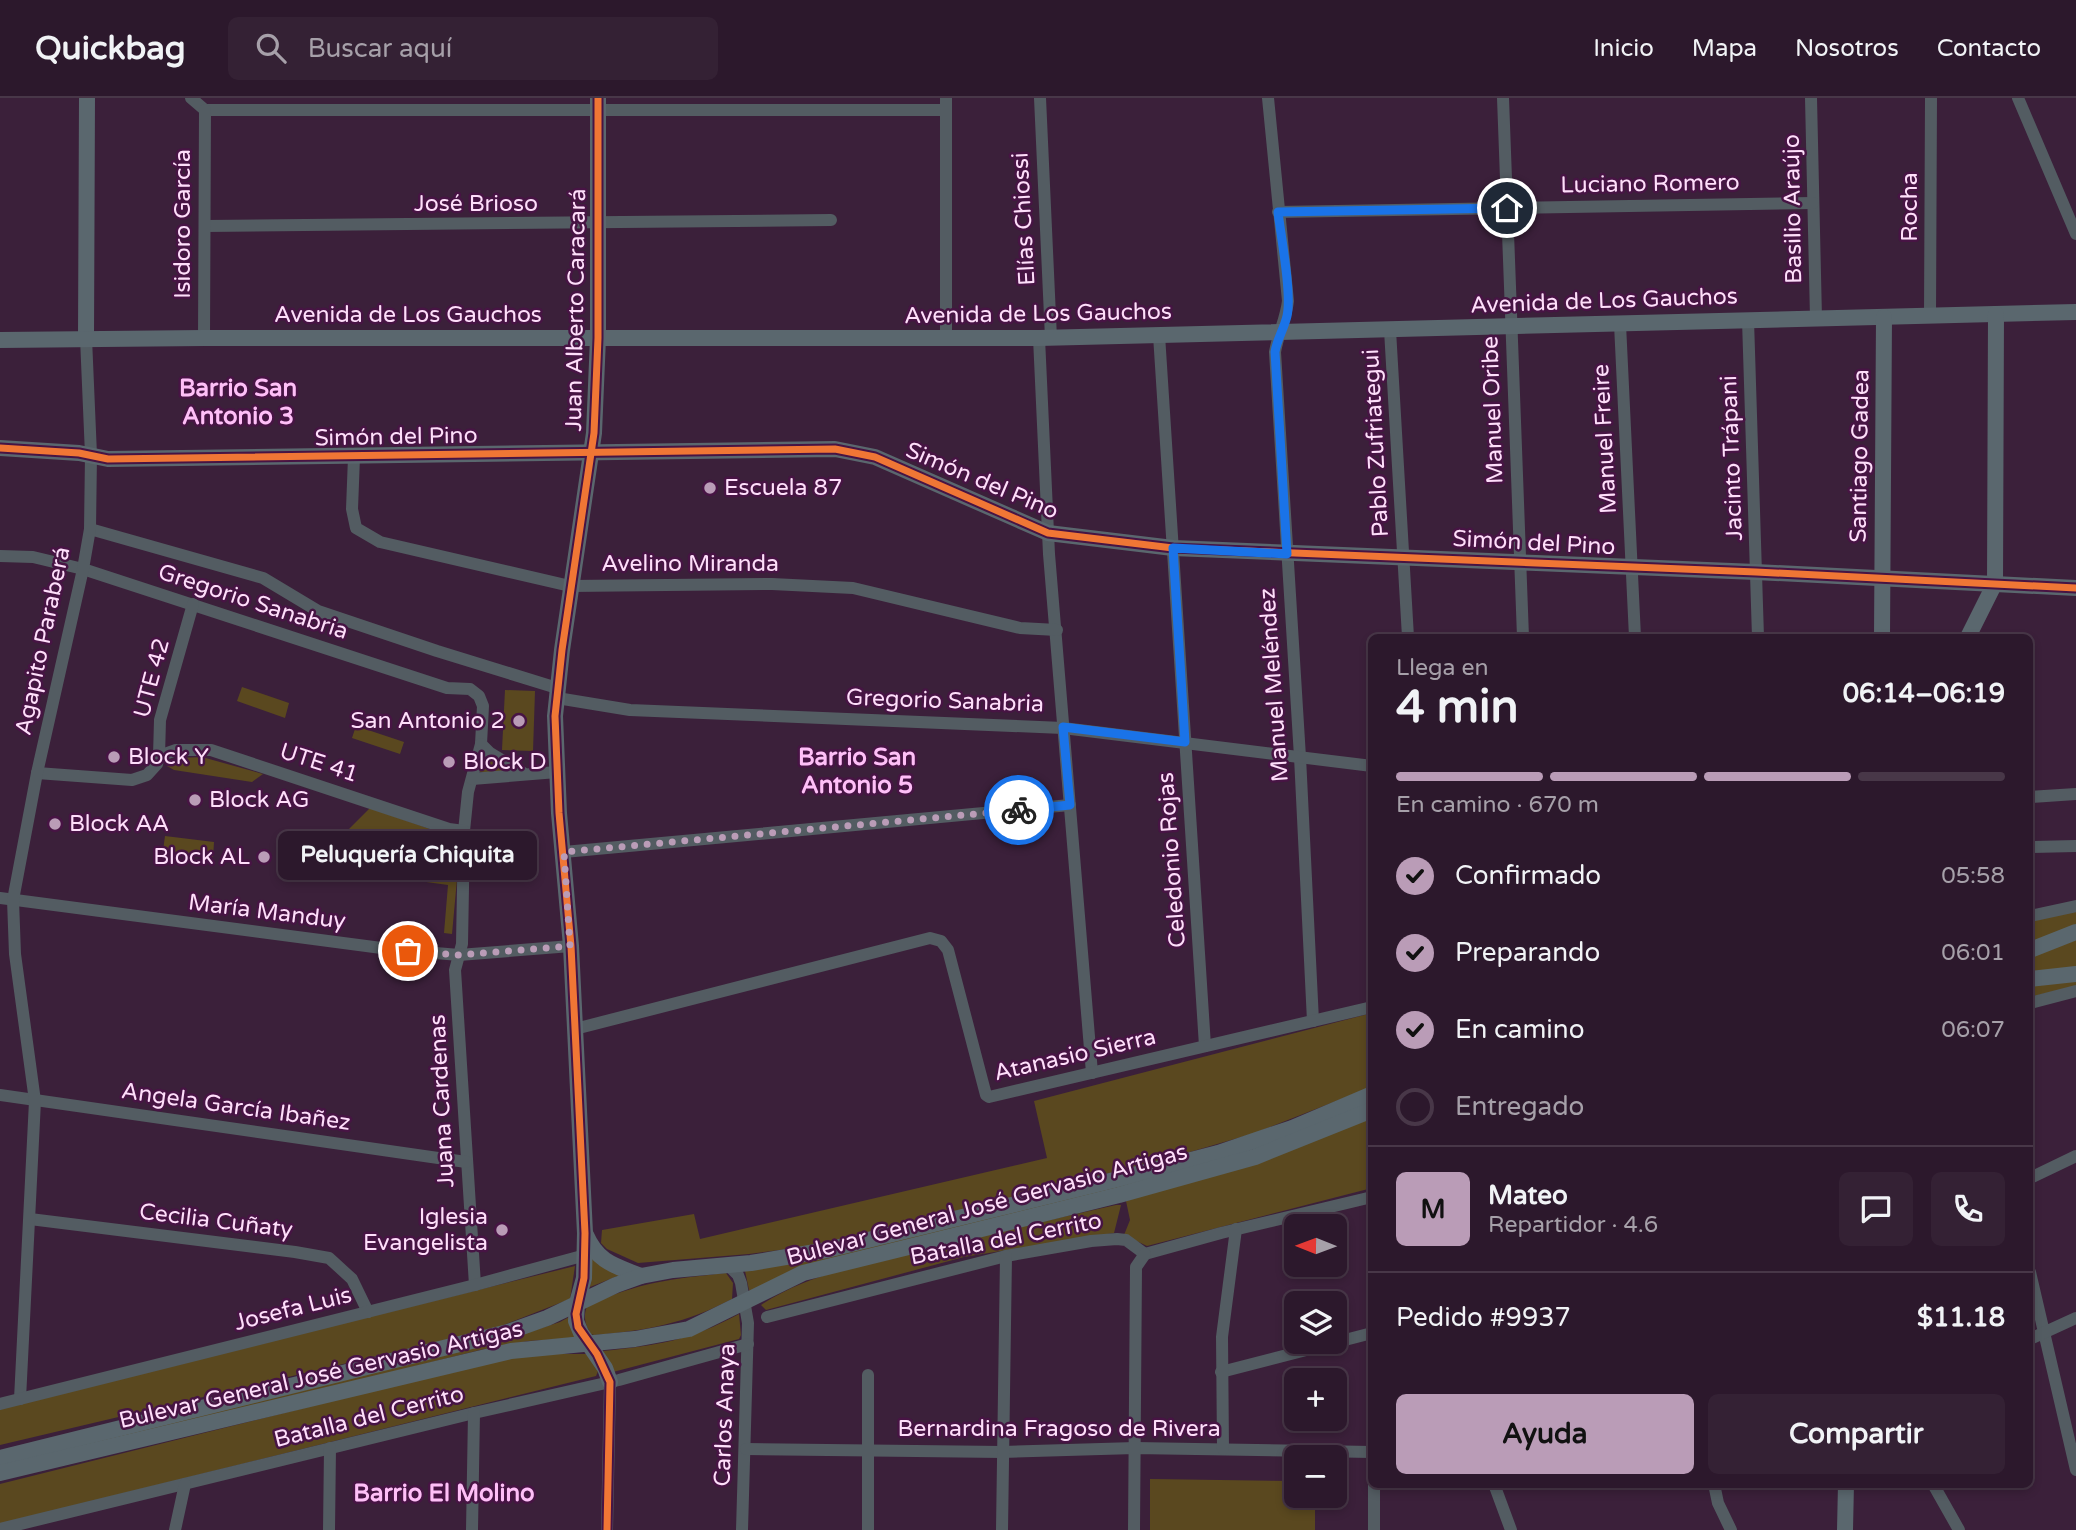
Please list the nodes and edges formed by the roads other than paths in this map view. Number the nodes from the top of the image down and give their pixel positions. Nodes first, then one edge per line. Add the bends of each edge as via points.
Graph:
1 (87, 98) edge
2 (191, 98) edge
3 (1040, 98) edge
4 (1268, 98) edge
5 (1503, 98) edge
6 (1811, 98) edge
7 (1931, 98) edge
8 (2018, 98) edge
9 (598, 104) edge
10 (946, 104) edge
11 (205, 110) junction
12 (1814, 203) junction
13 (1507, 208) junction
14 (1278, 212) junction
15 (831, 220) dead end
16 (599, 224) junction
17 (205, 226) junction
18 (2076, 234) edge
19 (2076, 312) edge
20 (1996, 314) junction
21 (1930, 315) junction
22 (1884, 317) junction
23 (1816, 318) junction
24 (1748, 320) junction
25 (1620, 324) junction
26 (1512, 327) junction
27 (1390, 330) junction
28 (1280, 332) junction
29 (1159, 335) junction
30 (86, 338) junction
31 (204, 338) junction
32 (597, 338) junction
33 (946, 338) junction
34 (1045, 338) junction
35 (0, 340) edge
36 (0, 448) edge
37 (591, 452) junction
38 (91, 455) junction
39 (354, 457) junction
40 (90, 529) junction
41 (1048, 533) junction
42 (1173, 548) junction
43 (1287, 554) junction
44 (0, 556) edge
45 (1403, 557) junction
46 (1519, 562) junction
47 (1632, 567) junction
48 (83, 569) junction
49 (1756, 572) junction
50 (1882, 578) junction
51 (1995, 583) junction
52 (570, 586) junction
53 (2076, 588) edge
54 (194, 604) junction
55 (1057, 630) junction
56 (1408, 634) edge
57 (1523, 634) edge
58 (1635, 634) edge
59 (1758, 634) edge
60 (1882, 634) edge
61 (1970, 634) edge
62 (557, 693) junction
63 (483, 706) joint
64 (1063, 727) junction
65 (1185, 742) junction
66 (481, 744) junction
67 (159, 756) junction
68 (1300, 757) junction
69 (1368, 766) edge
70 (557, 772) junction
71 (37, 773) junction
72 (523, 773) junction
73 (472, 779) junction
74 (2076, 794) edge
75 (2033, 796) edge
76 (1070, 805) junction
77 (464, 831) junction
78 (2076, 846) edge
79 (2033, 847) edge
80 (564, 852) junction
81 (7, 899) edge
82 (2076, 906) edge
83 (2033, 915) edge
84 (2076, 932) edge
85 (570, 946) junction
86 (2033, 949) edge
87 (459, 955) junction
88 (2076, 974) edge
89 (2033, 979) edge
90 (2076, 992) edge
91 (2033, 1002) edge
92 (1368, 1008) edge
93 (1313, 1021) junction
94 (575, 1029) junction
95 (1205, 1046) junction
96 (1092, 1073) junction
97 (0, 1095) edge
98 (1368, 1096) edge
99 (35, 1101) junction
100 (1368, 1112) edge
101 (2076, 1156) edge
102 (466, 1162) junction
103 (2033, 1177) edge
104 (1368, 1198) edge
105 (30, 1219) junction
106 (1236, 1229) junction
107 (590, 1254) junction
108 (1145, 1254) junction
109 (1006, 1256) junction
110 (729, 1266) junction
111 (641, 1276) junction
112 (475, 1285) junction
113 (2033, 1285) edge
114 (745, 1302) junction
115 (577, 1303) junction
116 (368, 1312) junction
117 (767, 1317) dead end
118 (2076, 1318) edge
119 (2044, 1333) junction
120 (1368, 1335) edge
121 (2033, 1338) edge
122 (591, 1344) junction
123 (748, 1344) junction
124 (1221, 1372) junction
125 (868, 1375) dead end
126 (610, 1382) junction
127 (20, 1399) junction
128 (0, 1404) edge
129 (474, 1412) junction
130 (330, 1448) junction
131 (1135, 1448) junction
132 (746, 1449) junction
133 (1223, 1449) junction
134 (868, 1450) junction
135 (1003, 1452) junction
136 (1368, 1452) edge
137 (0, 1458) edge
138 (2076, 1471) edge
139 (0, 1473) edge
140 (186, 1484) junction
141 (1374, 1488) edge
142 (1495, 1488) edge
143 (1715, 1488) edge
144 (1846, 1488) edge
145 (1935, 1488) edge
146 (0, 1529) edge
147 (175, 1530) edge
148 (329, 1530) edge
149 (472, 1530) edge
150 (607, 1530) edge
151 (742, 1530) edge
152 (868, 1530) edge
153 (1002, 1530) edge
154 (1134, 1530) edge
155 (1374, 1530) edge
156 (1511, 1530) edge
157 (1731, 1530) edge
158 (1844, 1530) edge
159 (1959, 1530) edge

1 - 30 street, Agapito Paraberá
2 - 11 street
3 - 34 street, Elías Chiossi
4 - 14 street, Manuel Meléndez
5 - 13 street, Manuel Oribe
6 - 12 street, Basilio Araújo
7 - 21 street, Rocha
8 - 18 street
9 - 10 street
9 - 11 street
9 - 16 street, Juan Alberto Caracará
10 - 33 street
11 - 17 street, Isidoro García
12 - 13 street, Luciano Romero
12 - 23 street, Basilio Araújo
13 - 14 street, Luciano Romero
13 - 26 street, Manuel Oribe
14 - 28 street, Manuel Meléndez via 1288,300
15 - 16 street, José Brioso
16 - 17 street, José Brioso
16 - 32 street, Juan Alberto Caracará
17 - 31 street, Isidoro García
19 - 20 street, Avenida de Los Gauchos
20 - 21 street, Avenida de Los Gauchos
20 - 51 street
21 - 22 street, Avenida de Los Gauchos
22 - 23 street, Avenida de Los Gauchos
22 - 50 street, Santiago Gadea
23 - 24 street, Avenida de Los Gauchos
24 - 25 street, Avenida de Los Gauchos
24 - 49 street, Jacinto Trápani
25 - 26 street, Avenida de Los Gauchos
25 - 47 street, Manuel Freire
26 - 27 street, Avenida de Los Gauchos
26 - 46 street, Manuel Oribe
27 - 28 street, Avenida de Los Gauchos
27 - 45 street, Pablo Zufriategui
28 - 29 street, Avenida de Los Gauchos
28 - 43 street, Manuel Meléndez via 1275,352
29 - 34 street, Avenida de Los Gauchos
29 - 42 street, Celedonio Rojas
30 - 31 street, Avenida de Los Gauchos
30 - 35 street, Avenida de Los Gauchos
30 - 38 street, Agapito Paraberá
31 - 32 street, Avenida de Los Gauchos
32 - 33 street, Avenida de Los Gauchos
32 - 37 street, Juan Alberto Caracará
33 - 34 street, Avenida de Los Gauchos
34 - 41 street, Elías Chiossi
36 - 38 street, Simón del Pino
37 - 39 street, Simón del Pino
37 - 41 street, Simón del Pino via 844,450 875,457
37 - 52 street, Juan Alberto Caracará
38 - 39 street, Simón del Pino via 108,459
38 - 40 street, Agapito Paraberá
39 - 52 street, Avelino Miranda via 356,528 380,542
40 - 48 street, Agapito Paraberá
40 - 62 street, Gregorio Sanabria via 263,578 318,611
41 - 42 street, Simón del Pino
41 - 55 street, Elías Chiossi
42 - 43 street, Simón del Pino
42 - 65 street, Celedonio Rojas
43 - 45 street, Simón del Pino
43 - 68 street, Manuel Meléndez
44 - 48 street, Gregorio Sanabria via 33,556
45 - 46 street, Simón del Pino
45 - 56 street, Pablo Zufriategui
46 - 47 street, Simón del Pino
46 - 57 street, Manuel Oribe
47 - 49 street, Simón del Pino
47 - 58 street, Manuel Freire
48 - 54 street, Gregorio Sanabria
48 - 71 street, Agapito Paraberá
49 - 50 street, Simón del Pino
49 - 59 street, Jacinto Trápani
50 - 51 street, Simón del Pino
50 - 60 street, Santiago Gadea
51 - 53 street, Simón del Pino
51 - 61 street
52 - 55 street, Avelino Miranda via 853,588 1020,628
52 - 62 street, Juan Alberto Caracará
54 - 63 street, Gregorio Sanabria via 447,688 470,689
54 - 67 street, UTE 42 via 160,720
55 - 64 street, Elías Chiossi
62 - 64 street, Gregorio Sanabria via 630,709
62 - 70 street, Juan Alberto Caracará
63 - 66 street, Juana Cardenas
64 - 65 street, Gregorio Sanabria
64 - 76 street, Elías Chiossi
65 - 68 street, Gregorio Sanabria
65 - 95 street, Celedonio Rojas
66 - 72 street
66 - 73 street, Juana Cardenas
67 - 71 street via 148,775 132,780
67 - 77 street, UTE 41 via 176,750 212,750
68 - 69 street, Gregorio Sanabria
68 - 93 street, Manuel Meléndez
70 - 72 street
70 - 80 street, Juan Alberto Caracará
71 - 81 street, Agapito Paraberá
72 - 73 street
73 - 77 street, Juana Cardenas
74 - 75 street
76 - 80 street
76 - 96 street, Elías Chiossi
77 - 87 street, Juana Cardenas via 463,944
78 - 79 street
80 - 85 street, Juan Alberto Caracará
81 - 87 street, María Manduy
81 - 99 street, Agapito Paraberá
82 - 83 street
84 - 86 street
85 - 87 street, María Manduy
85 - 94 street, Juan Alberto Caracará
87 - 102 street, Juana Cardenas via 455,970
88 - 89 street
90 - 91 street
92 - 93 street, Atanasio Sierra
93 - 95 street, Atanasio Sierra
94 - 96 street, Atanasio Sierra via 929,938 948,950 988,1097
94 - 107 street, Juan Alberto Caracará via 585,1233
95 - 96 street, Atanasio Sierra
97 - 99 street, Angela García Ibañez
98 - 110 street, Bulevar General José Gervasio Artigas via 1218,1153 827,1250
99 - 102 street, Angela García Ibañez
99 - 105 street, Agapito Paraberá
100 - 114 street, Bulevar General José Gervasio Artigas via 1255,1157 803,1273
101 - 103 street
102 - 112 street, Juana Cardenas
104 - 106 street
105 - 116 street, Cecilia Cuñaty via 329,1258 352,1279
105 - 127 street, Agapito Paraberá
106 - 108 street
106 - 124 street
107 - 111 street
107 - 112 street, Josefa Luis
107 - 115 street
108 - 109 street, Batalla del Cerrito via 1117,1239
108 - 131 street via 1136,1267
109 - 117 street, Batalla del Cerrito
109 - 135 street
110 - 111 street, Bulevar General José Gervasio Artigas
110 - 114 street, Carlos Anaya via 738,1275
111 - 115 street, Bulevar General José Gervasio Artigas
112 - 116 street, Josefa Luis
113 - 119 street
114 - 122 street, Bulevar General José Gervasio Artigas via 689,1329
114 - 123 street, Carlos Anaya
115 - 122 street via 578,1327
115 - 137 street, Bulevar General José Gervasio Artigas via 496,1335
116 - 127 street, Josefa Luis
118 - 119 street
119 - 121 street
119 - 138 street
120 - 124 street
122 - 126 street
122 - 139 street, Bulevar General José Gervasio Artigas via 511,1351
123 - 126 street, Batalla del Cerrito
123 - 132 street, Carlos Anaya
124 - 133 street
125 - 134 street
126 - 129 street, Batalla del Cerrito
126 - 150 street
127 - 128 street, Josefa Luis
129 - 130 street, Batalla del Cerrito
129 - 149 street
130 - 140 street, Batalla del Cerrito
130 - 148 street
131 - 133 street, Bernardina Fragoso de Rivera
131 - 135 street, Bernardina Fragoso de Rivera
131 - 154 street
132 - 134 street, Bernardina Fragoso de Rivera
132 - 151 street, Carlos Anaya
133 - 136 street, Bernardina Fragoso de Rivera
134 - 135 street, Bernardina Fragoso de Rivera
134 - 152 street
135 - 153 street
140 - 146 street, Batalla del Cerrito
140 - 147 street
141 - 155 street
142 - 156 street
143 - 157 street
144 - 158 street
145 - 159 street

